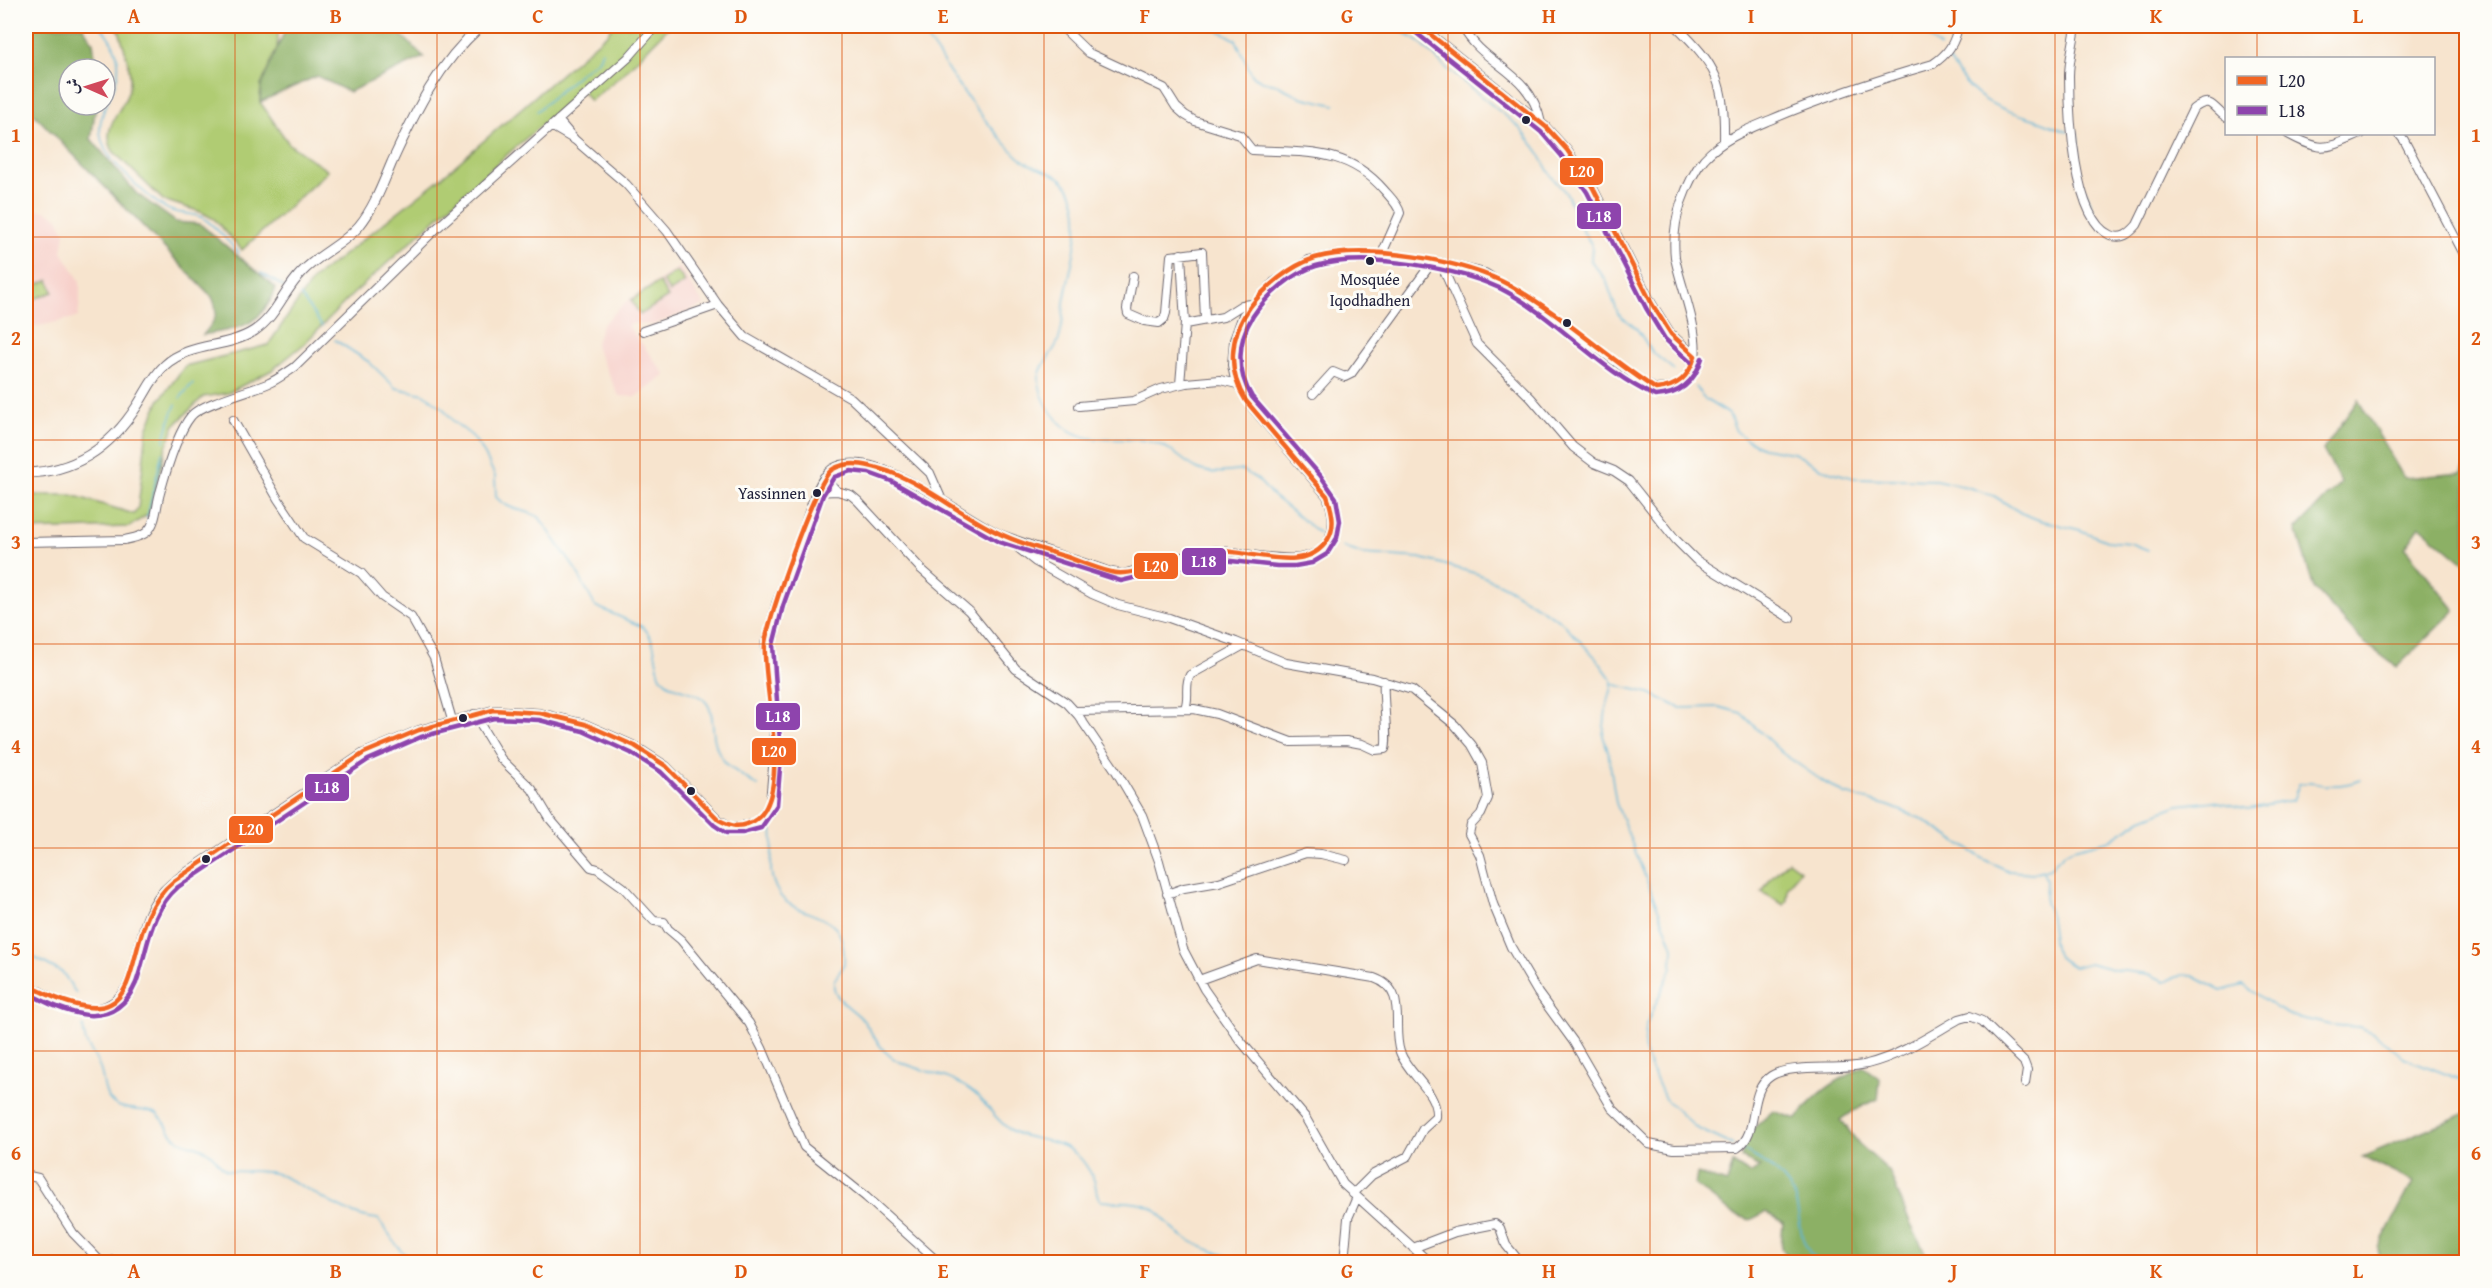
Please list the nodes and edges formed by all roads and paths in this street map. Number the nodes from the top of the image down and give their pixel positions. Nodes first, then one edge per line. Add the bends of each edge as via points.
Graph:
1 (481, 26) edge
2 (656, 26) edge
3 (1017, 26) edge
4 (1031, 26) edge
5 (1056, 26) edge
6 (1420, 26) edge
7 (1462, 26) edge
8 (1676, 26) edge
9 (1958, 26) edge
10 (2076, 26) edge
11 (2225, 116) edge
12 (558, 120) junction
13 (1541, 123) junction
14 (551, 126) junction
15 (2290, 135) edge
16 (2358, 135) edge
17 (2400, 135) edge
18 (575, 140) junction
19 (1724, 142) junction
20 (1181, 254) junction
21 (1381, 256) junction
22 (2466, 258) edge
23 (1437, 262) junction
24 (1133, 276) dead end
25 (1252, 304) junction
26 (718, 305) junction
27 (1205, 319) junction
28 (1185, 324) junction
29 (644, 331) dead end
30 (1695, 356) junction
31 (1180, 384) junction
32 (1237, 384) junction
33 (1313, 394) dead end
34 (1079, 406) dead end
35 (232, 420) dead end
36 (26, 474) edge
37 (824, 477) junction
38 (837, 491) junction
39 (816, 492) junction
40 (942, 500) junction
41 (1001, 534) junction
42 (26, 542) edge
43 (1791, 618) dead end
44 (1244, 645) junction
45 (1384, 681) junction
46 (1185, 708) junction
47 (1075, 711) junction
48 (474, 714) junction
49 (452, 720) junction
50 (1346, 860) dead end
51 (1167, 894) junction
52 (1199, 980) junction
53 (26, 984) edge
54 (2025, 1083) dead end
55 (26, 1173) edge
56 (1355, 1195) junction
57 (1413, 1248) junction
58 (103, 1263) edge
59 (127, 1263) edge
60 (938, 1263) edge
61 (1344, 1263) edge
62 (1429, 1263) edge
63 (1520, 1263) edge

1 - 36 main road via 445,63 426,92 365,218 347,238 302,272 261,326 242,337 179,355 157,374 123,426 103,446 67,467
2 - 12 street via 627,58
3 - 4 street
5 - 21 street via 1089,53 1164,88 1176,107 1195,121 1242,136 1252,150 1312,152 1360,166 1399,208 1400,215
6 - 13 street
7 - 13 street via 1484,53 1528,91
8 - 19 street via 1700,49 1720,82
9 - 19 street via 1952,47 1933,64 1826,97
10 - 11 street via 2068,74 2076,171 2091,215 2105,232 2126,236 2137,225 2193,109 2209,103
12 - 14 street
12 - 18 street
13 - 30 street via 1567,150 1593,188 1671,334
14 - 18 street
14 - 42 street via 437,228 295,367 271,383 210,404 191,415 148,531 125,540
15 - 16 street via 2312,147 2324,148
17 - 22 street
18 - 26 street via 626,184 667,231
19 - 30 street via 1703,160 1695,174 1681,202 1674,230 1675,256 1694,331
20 - 24 street via 1170,257 1166,314 1159,323 1128,315
20 - 27 street via 1202,252
20 - 28 street
21 - 23 street
21 - 25 street via 1334,255 1309,260 1274,282
23 - 30 street via 1485,273 1513,288 1656,389 1678,385 1688,376
23 - 33 street via 1351,374 1345,377 1333,372
23 - 43 street via 1477,344 1573,447 1629,481 1696,560
25 - 27 street via 1223,317
25 - 32 street via 1243,315 1234,340 1232,365
26 - 29 street
26 - 40 street via 744,337 851,398 930,473
27 - 28 street
28 - 31 street
31 - 32 street via 1220,380
31 - 34 street via 1134,401
32 - 41 street via 1250,405 1327,496 1332,534 1320,552 1310,557 1284,558 1210,552 1122,574
35 - 49 street via 304,538 361,573 382,597 411,617 434,658
37 - 38 street
37 - 39 street
37 - 40 street via 841,465 865,465 906,479
38 - 39 street
38 - 47 street via 858,501 921,569 969,611 1016,669
39 - 48 street via 765,644 774,755 770,803 758,821 730,826 719,820 666,766 635,746 585,724 523,711
40 - 41 street
41 - 44 street via 1036,562 1092,594
44 - 45 street via 1286,663
44 - 46 street via 1190,675
45 - 46 street via 1388,744 1379,751 1346,741 1291,742 1217,714
45 - 54 street via 1412,690 1439,710 1462,732 1479,757 1488,798 1469,834 1480,855 1500,922 1528,977 1573,1041 1612,1108 1649,1144 1674,1149 1739,1147 1747,1138 1758,1092 1774,1074 1866,1065 1964,1017 1982,1021 2014,1052 2026,1066
46 - 47 street
47 - 51 street via 1142,815
48 - 49 street
48 - 60 street via 501,759 532,789 550,819 591,867 623,887 654,921 664,922 749,1023 804,1147
49 - 53 street via 401,737 352,760 165,888 150,911 125,990 111,1004 82,1009
50 - 51 street via 1306,853 1219,882
51 - 52 street via 1183,949
52 - 56 street via 1239,1039 1305,1118 1336,1174
52 - 56 street via 1257,958 1374,978 1391,988 1399,1010 1401,1054 1437,1112 1408,1156 1372,1175
55 - 58 street via 38,1178 73,1233
56 - 57 street
56 - 61 street via 1349,1213
57 - 62 street
57 - 63 street via 1455,1232 1495,1224
58 - 59 street

